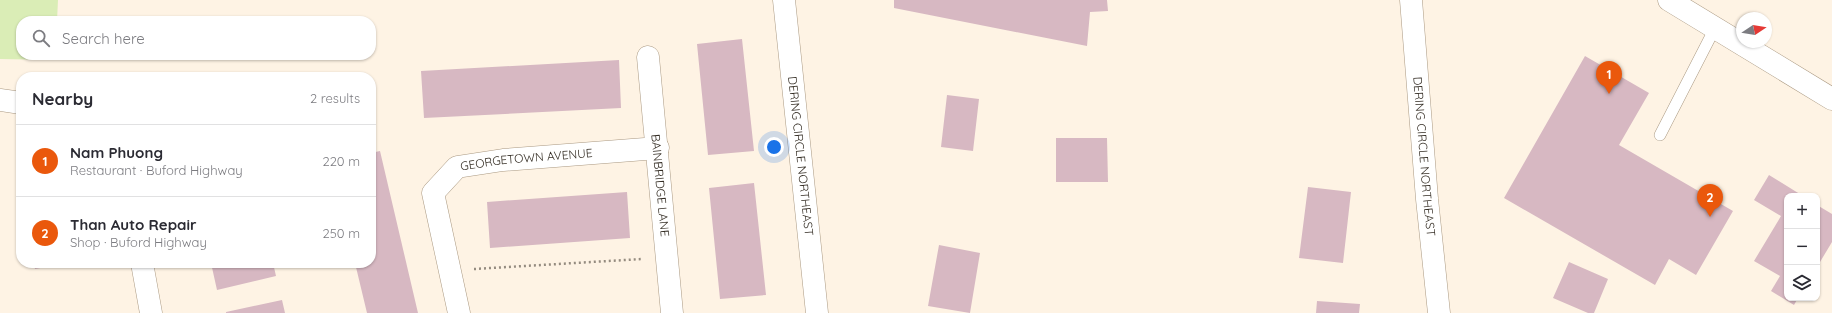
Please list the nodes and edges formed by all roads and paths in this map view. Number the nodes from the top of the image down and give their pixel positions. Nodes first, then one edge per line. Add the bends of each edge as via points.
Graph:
1 (784, 0) edge
2 (1411, 0) edge
3 (1677, 2) edge
4 (1716, 28) junction
5 (648, 57) dead end
6 (1832, 98) edge
7 (0, 100) edge
8 (16, 102) edge
9 (1660, 135) dead end
10 (658, 148) junction
11 (646, 258) dead end
12 (143, 268) edge
13 (471, 269) dead end
14 (151, 313) edge
15 (459, 313) edge
16 (672, 313) edge
17 (817, 313) edge
18 (1439, 313) edge

1 - 17 street, DERING CIRCLE NORTHEAST
2 - 18 street, DERING CIRCLE NORTHEAST
3 - 4 street
4 - 6 street
4 - 9 lane
5 - 10 street, BAINBRIDGE LANE
7 - 8 street
10 - 15 street, GEORGETOWN AVENUE via 503,160 457,167 433,193
10 - 16 street, BAINBRIDGE LANE
11 - 13 path
12 - 14 street

